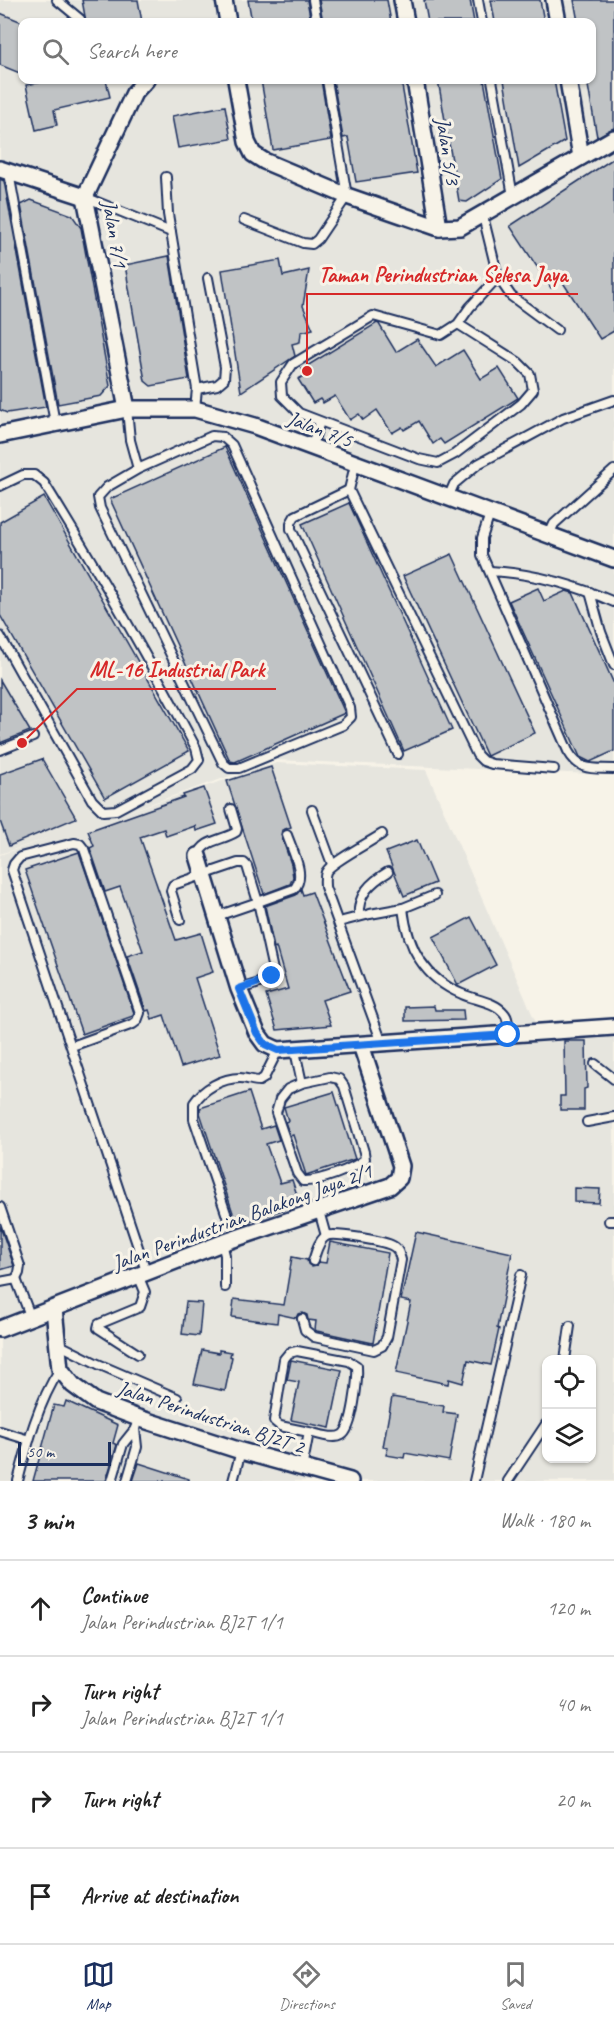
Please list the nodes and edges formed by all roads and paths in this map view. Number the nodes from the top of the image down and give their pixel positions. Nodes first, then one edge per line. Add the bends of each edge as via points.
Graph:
1 (57, 0) edge
2 (224, 0) edge
3 (314, 0) edge
4 (402, 0) edge
5 (478, 0) edge
6 (554, 0) edge
7 (79, 18) edge
8 (227, 18) edge
9 (316, 18) edge
10 (405, 18) edge
11 (481, 18) edge
12 (557, 18) edge
13 (142, 84) edge
14 (237, 84) edge
15 (328, 84) edge
16 (416, 84) edge
17 (493, 84) edge
18 (569, 84) edge
19 (614, 138) edge
20 (581, 157) junction
21 (5, 171) edge
22 (166, 177) dead end
23 (85, 196) junction
24 (347, 196) junction
25 (513, 197) junction
26 (483, 216) junction
27 (244, 220) dead end
28 (439, 228) junction
29 (171, 232) junction
30 (498, 277) junction
31 (208, 278) dead end
32 (458, 324) junction
33 (557, 330) dead end
34 (197, 389) junction
35 (614, 400) edge
36 (127, 409) junction
37 (195, 409) junction
38 (320, 422) junction
39 (55, 423) junction
40 (0, 435) edge
41 (311, 448) junction
42 (355, 465) junction
43 (138, 469) junction
44 (614, 470) edge
45 (0, 486) edge
46 (349, 490) junction
47 (447, 498) junction
48 (489, 514) junction
49 (549, 535) junction
50 (614, 559) edge
51 (490, 571) junction
52 (590, 592) junction
53 (614, 602) edge
54 (0, 636) edge
55 (614, 665) edge
56 (33, 737) dead end
57 (0, 750) edge
58 (398, 754) dead end
59 (554, 769) dead end
60 (614, 769) edge
61 (231, 809) dead end
62 (312, 810) dead end
63 (382, 834) dead end
64 (287, 835) dead end
65 (198, 856) joint
66 (332, 864) junction
67 (388, 872) dead end
68 (204, 873) junction
69 (435, 895) dead end
70 (258, 902) junction
71 (403, 908) junction
72 (217, 916) junction
73 (359, 916) junction
74 (180, 920) dead end
75 (339, 922) junction
76 (239, 989) junction
77 (614, 1027) edge
78 (508, 1035) junction
79 (382, 1043) junction
80 (361, 1045) junction
81 (72, 1046) junction
82 (278, 1050) junction
83 (295, 1051) junction
84 (595, 1064) dead end
85 (614, 1078) edge
86 (302, 1083) junction
87 (614, 1117) edge
88 (587, 1122) dead end
89 (0, 1207) edge
90 (319, 1211) junction
91 (228, 1219) dead end
92 (326, 1236) junction
93 (222, 1243) junction
94 (313, 1261) dead end
95 (142, 1273) junction
96 (521, 1275) dead end
97 (16, 1279) junction
98 (0, 1282) edge
99 (225, 1287) dead end
100 (54, 1309) junction
101 (31, 1318) junction
102 (302, 1319) dead end
103 (570, 1326) dead end
104 (0, 1329) edge
105 (57, 1344) junction
106 (138, 1354) dead end
107 (566, 1355) edge
108 (60, 1369) junction
109 (177, 1398) dead end
110 (136, 1424) junction
111 (542, 1430) edge
112 (0, 1431) edge
113 (309, 1432) junction
114 (29, 1440) junction
115 (241, 1451) junction
116 (302, 1469) junction
117 (18, 1481) edge
118 (112, 1481) edge
119 (128, 1481) edge
120 (232, 1481) edge
121 (350, 1481) edge
122 (474, 1481) edge
123 (508, 1481) edge

1 - 7 lane
2 - 8 street
3 - 9 lane
4 - 10 street
5 - 11 lane
6 - 12 street
13 - 23 street, Jalan 7/1 via 134,93
14 - 24 street via 247,142 253,154
15 - 24 lane
16 - 28 street, Jalan 5/3
17 - 25 lane
18 - 20 street
19 - 20 street
20 - 25 street
21 - 23 street
21 - 39 lane
22 - 29 lane
23 - 29 lane
23 - 36 street, Jalan 7/1
24 - 27 lane via 312,244
24 - 28 street
25 - 26 street
26 - 28 street via 460,228
26 - 30 lane
29 - 34 lane
30 - 32 lane
30 - 33 lane via 511,296
31 - 34 lane via 224,379 217,385
32 - 38 lane via 441,335 373,316 293,364 281,382 282,396 299,413
32 - 38 lane via 518,363 530,374 533,390 521,404 456,454 438,463 419,459
34 - 37 lane
35 - 47 lane via 563,418 478,464 454,484
36 - 37 street, Jalan 7/5
36 - 39 street, Jalan 7/5
36 - 43 lane
37 - 41 street, Jalan 7/5
38 - 41 lane
39 - 40 street, Jalan 7/5
41 - 42 street, Jalan 7/5
42 - 46 lane
42 - 47 street, Jalan 7/5
43 - 43 lane via 212,436 224,437 232,445 350,708 351,717 343,724 239,768 223,763 100,507 98,497 106,487
44 - 49 lane via 554,524
45 - 54 lane via 22,475 34,475 44,483 143,648 199,760 192,769 116,810 103,811 92,800
46 - 58 lane via 295,516 291,529
46 - 59 lane via 477,755 492,764
47 - 48 street, Jalan 7/5
48 - 49 street, Jalan 7/5
48 - 51 lane via 482,555
49 - 50 street, Jalan 7/5
51 - 52 lane via 572,585
51 - 60 lane via 573,760 587,768
52 - 53 lane
52 - 55 lane
56 - 57 lane
61 - 65 lane via 236,832 206,844
62 - 66 lane
63 - 66 lane
64 - 70 lane via 301,877 299,885
65 - 68 street
66 - 75 lane via 324,879
67 - 73 lane via 372,881 363,894
68 - 70 lane via 244,863
68 - 72 street
68 - 74 lane via 173,885 171,891
69 - 71 lane
70 - 72 lane
70 - 76 lane via 272,976
71 - 73 lane
71 - 78 lane via 412,948 423,966 461,994 503,1012
72 - 76 street
73 - 75 lane
75 - 79 lane
76 - 82 street via 257,1033 265,1044
77 - 78 street
78 - 79 street
79 - 80 street
80 - 83 street
80 - 90 street, Jalan Perindustrian Balakong Jaya 2/1 via 401,1166 399,1178 390,1186
81 - 81 lane via 133,1024 140,1013 84,849 74,843 20,857 12,870
81 - 95 lane
82 - 83 street
82 - 91 lane via 264,1078 223,1082 204,1090 194,1103 194,1119
83 - 86 lane
84 - 85 lane
86 - 86 lane via 330,1077 339,1079 344,1086 364,1152 365,1159 358,1165 312,1181 303,1180 297,1173 276,1113 288,1089
87 - 88 lane
89 - 97 lane via 20,1266
90 - 92 lane
90 - 93 street, Jalan Perindustrian Balakong Jaya 2/1
92 - 94 lane
92 - 102 lane via 380,1242 398,1250 401,1260 387,1337 374,1350 314,1337 305,1329
93 - 95 street, Jalan Perindustrian Balakong Jaya 2/1
93 - 99 lane
95 - 100 street, Jalan Perindustrian Balakong Jaya 2/1
95 - 106 lane via 145,1292 140,1307 99,1324 98,1328
96 - 122 lane
97 - 98 lane
97 - 101 lane
100 - 101 street, Jalan Perindustrian Balakong Jaya 2/1
100 - 105 street
101 - 104 street, Jalan Perindustrian Balakong Jaya 2/1
103 - 107 lane
105 - 108 street
105 - 109 lane
108 - 110 street, Jalan Perindustrian BJ2T 2 via 73,1385 96,1402
108 - 114 lane via 48,1388
110 - 115 street, Jalan Perindustrian BJ2T 2
110 - 118 lane via 123,1444
110 - 119 lane via 137,1447
111 - 123 lane
112 - 114 lane
113 - 113 lane via 335,1437 349,1428 357,1366 297,1351 284,1359 274,1421
113 - 116 lane
114 - 117 lane
115 - 116 street, Jalan Perindustrian BJ2T 2
115 - 120 lane
116 - 121 street, Jalan Perindustrian BJ2T 2

